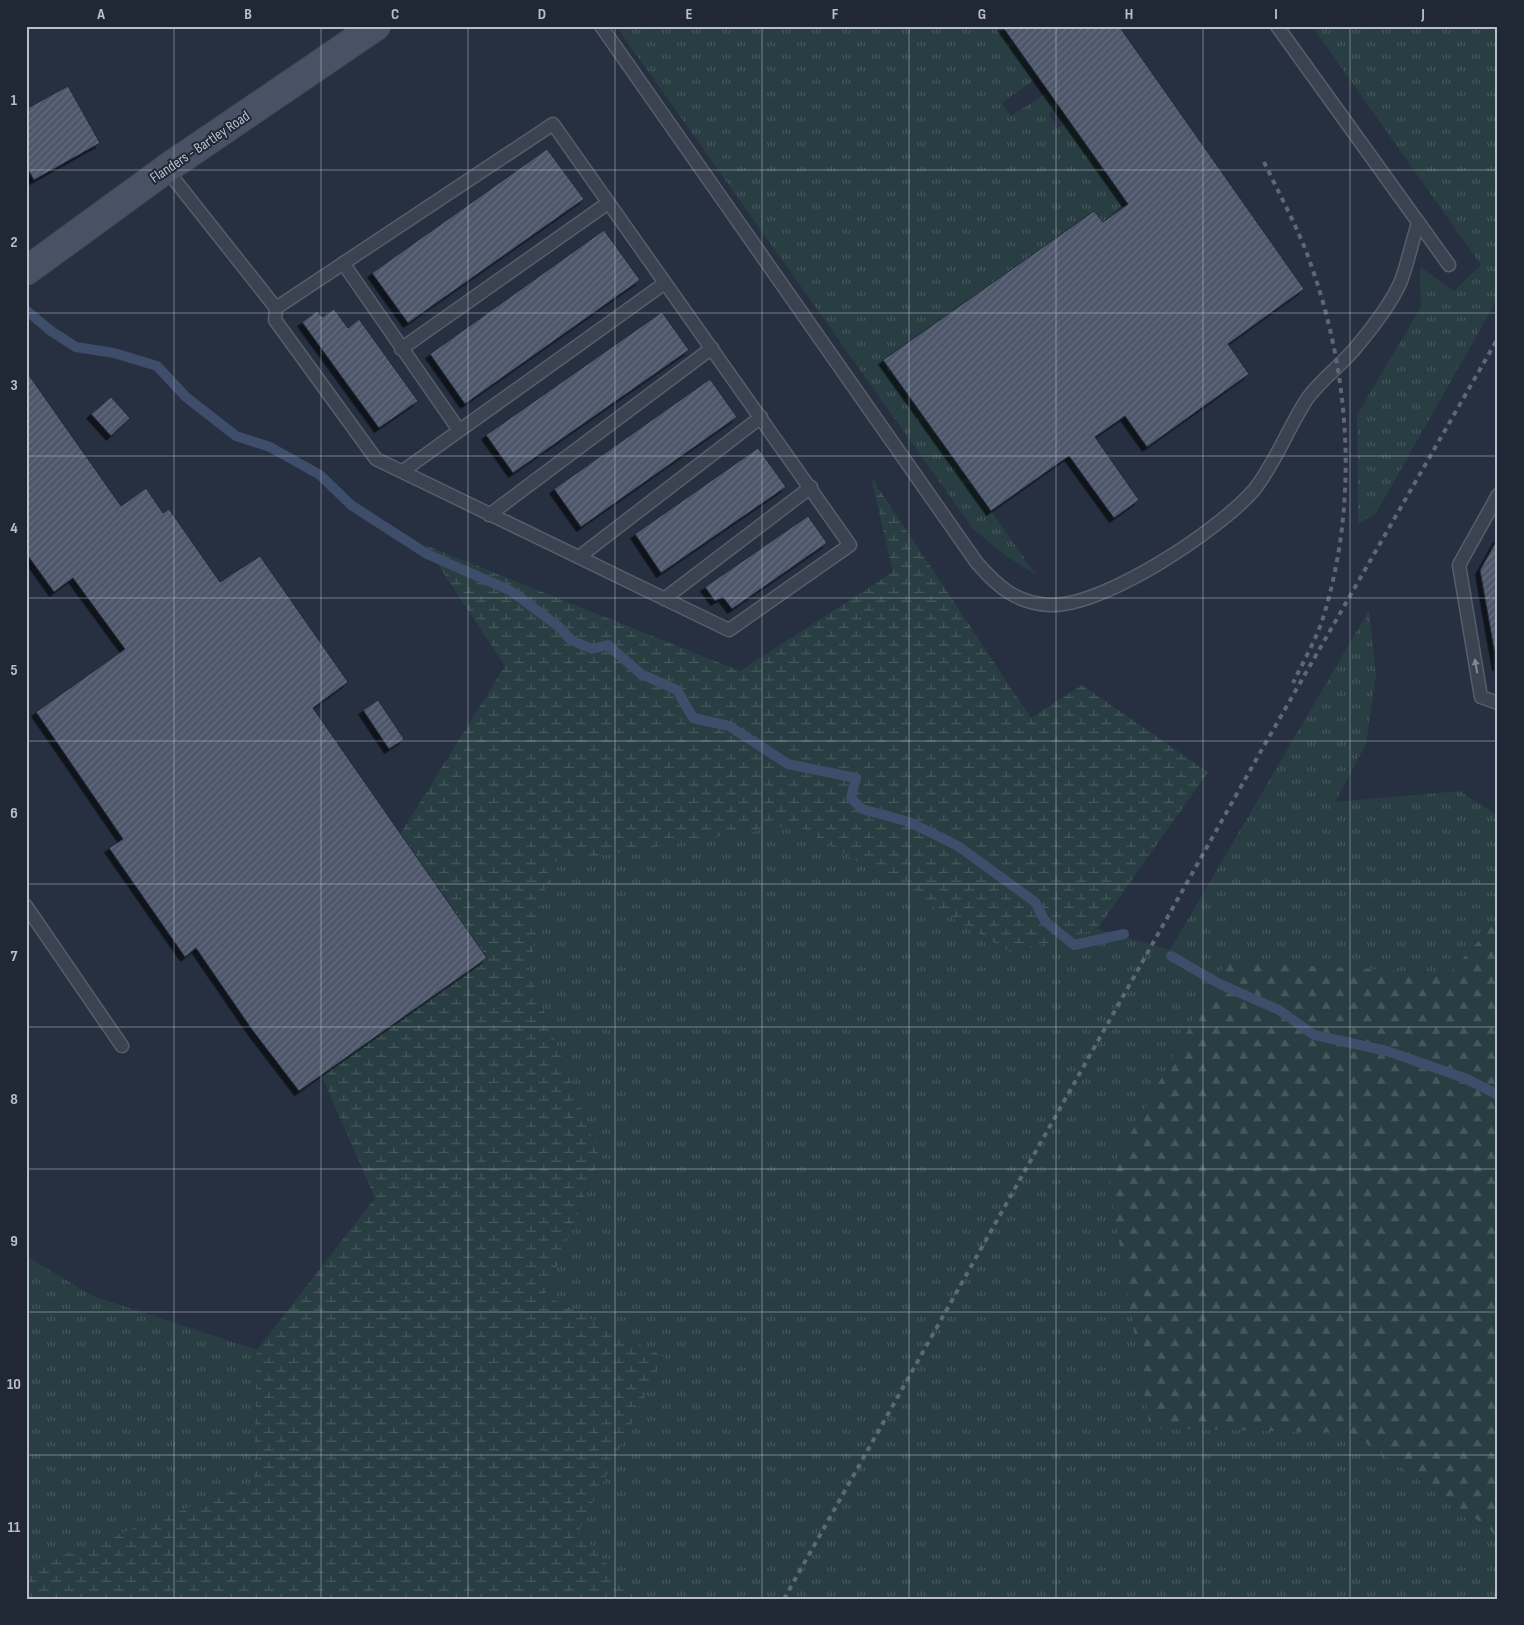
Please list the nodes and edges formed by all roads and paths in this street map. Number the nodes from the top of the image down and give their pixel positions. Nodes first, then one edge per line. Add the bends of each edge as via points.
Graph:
1 (376, 26) edge
2 (600, 26) edge
3 (1277, 26) edge
4 (166, 169) junction
5 (608, 203) junction
6 (1418, 223) junction
7 (343, 263) junction
8 (1449, 265) dead end
9 (26, 271) edge
10 (665, 283) junction
11 (276, 308) junction
12 (712, 348) junction
13 (401, 349) junction
14 (761, 417) junction
15 (459, 430) junction
16 (403, 471) junction
17 (810, 487) junction
18 (1498, 495) edge
19 (490, 514) junction
20 (580, 557) junction
21 (664, 598) junction
22 (1498, 703) edge
23 (26, 906) edge
24 (122, 1046) dead end

1 - 4 main road, Flanders - Bartley Road
2 - 6 lane via 976,564 997,586 1022,599 1050,605 1075,602 1150,568 1186,548 1254,490 1308,398 1356,348 1388,305 1401,281
3 - 6 lane
4 - 9 main road, Flanders - Bartley Road
4 - 11 lane
5 - 7 lane via 553,124
5 - 10 lane
5 - 13 lane
6 - 8 lane
7 - 11 lane
7 - 13 lane
10 - 12 lane
10 - 15 lane
11 - 16 lane via 275,320 376,460
12 - 14 lane
12 - 19 lane
13 - 15 lane
14 - 17 lane
14 - 20 lane
15 - 16 lane
16 - 19 lane
17 - 21 lane
17 - 21 lane via 850,545 729,630
22 -> 18 lane via 1481,697 1458,565
19 - 20 lane
20 - 21 lane
23 - 24 lane

